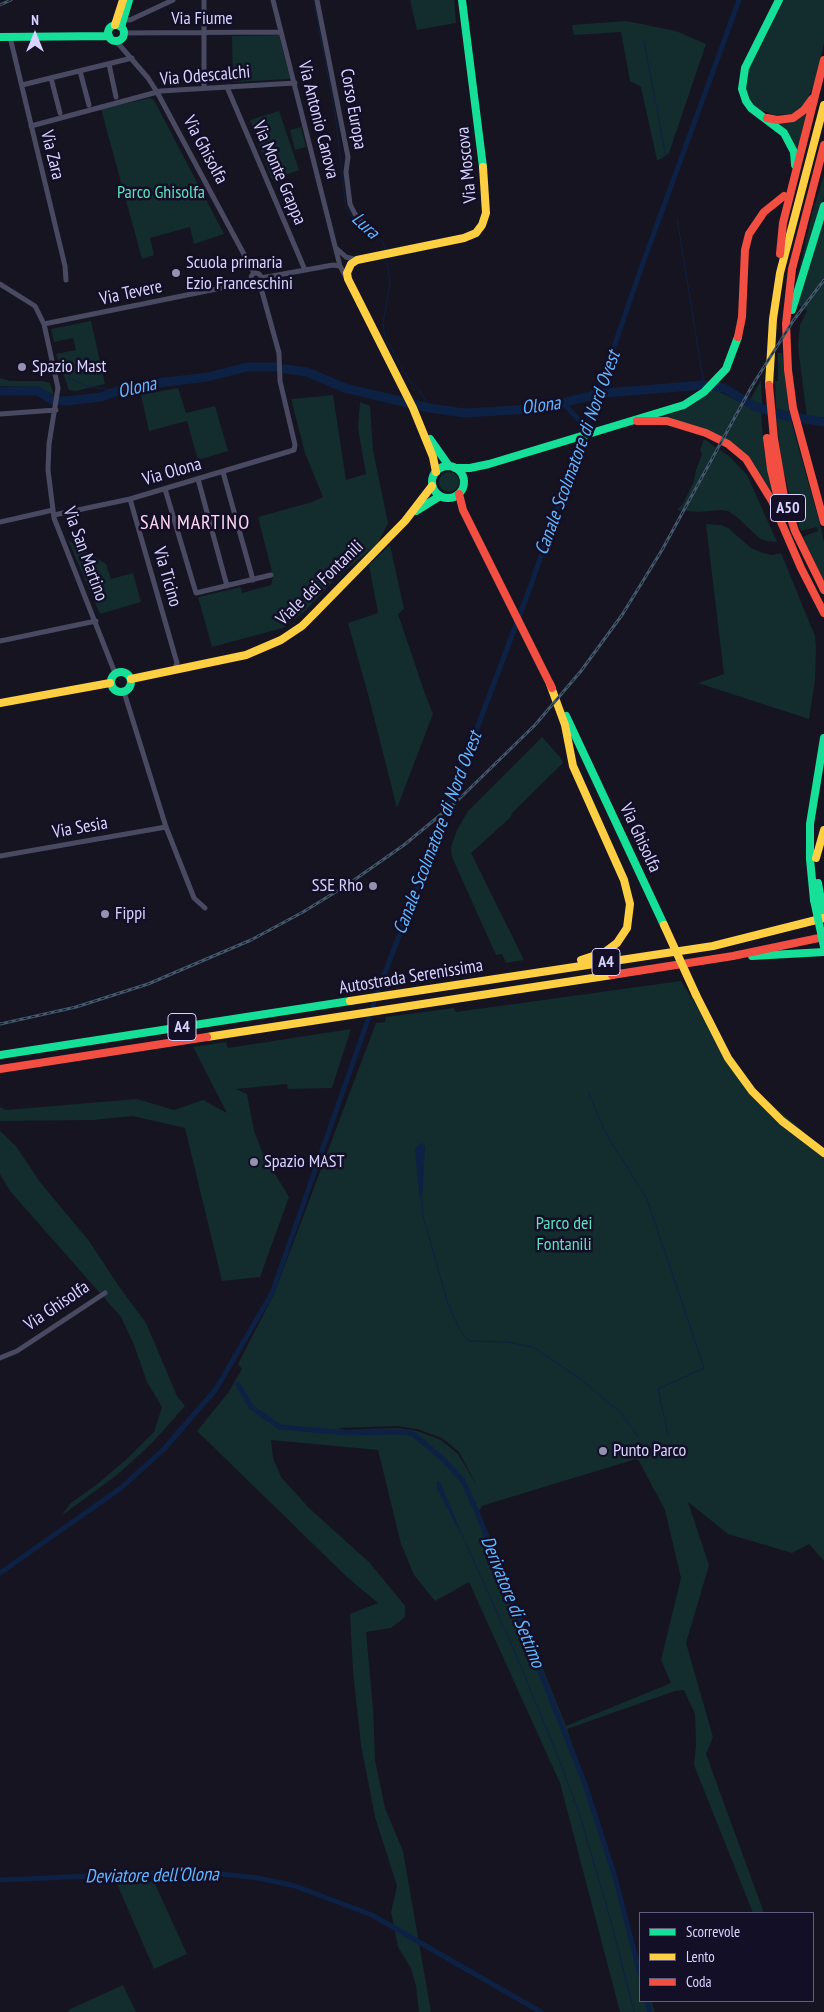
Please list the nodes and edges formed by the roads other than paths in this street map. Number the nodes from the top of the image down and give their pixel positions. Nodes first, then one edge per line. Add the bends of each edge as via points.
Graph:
1 (123, 0) edge
2 (129, 0) edge
3 (173, 0) edge
4 (204, 0) edge
5 (273, 0) edge
6 (317, 0) edge
7 (462, 0) edge
8 (778, 0) edge
9 (204, 32) junction
10 (281, 32) junction
11 (120, 33) junction
12 (108, 34) junction
13 (0, 37) edge
14 (10, 37) junction
15 (132, 58) junction
16 (824, 60) edge
17 (109, 64) junction
18 (80, 71) junction
19 (821, 71) junction
20 (51, 78) junction
21 (295, 83) junction
22 (22, 85) junction
23 (227, 87) junction
24 (204, 88) junction
25 (157, 92) junction
26 (116, 97) dead end
27 (824, 105) edge
28 (89, 106) dead end
29 (60, 113) dead end
30 (757, 114) junction
31 (31, 126) junction
32 (824, 145) edge
33 (793, 184) junction
34 (784, 196) dead end
35 (824, 206) edge
36 (361, 220) dead end
37 (336, 246) junction
38 (357, 260) junction
39 (340, 266) junction
40 (305, 270) junction
41 (254, 273) junction
42 (780, 273) junction
43 (348, 279) junction
44 (66, 280) dead end
45 (251, 280) junction
46 (259, 280) junction
47 (0, 284) edge
48 (44, 324) junction
49 (787, 347) junction
50 (56, 408) junction
51 (0, 414) edge
52 (769, 419) junction
53 (637, 421) junction
54 (422, 427) junction
55 (489, 464) junction
56 (452, 467) junction
57 (223, 472) junction
58 (436, 472) junction
59 (811, 474) junction
60 (198, 479) junction
61 (464, 480) junction
62 (432, 486) junction
63 (165, 489) junction
64 (459, 494) junction
65 (440, 496) junction
66 (449, 498) junction
67 (130, 499) junction
68 (824, 504) edge
69 (463, 510) junction
70 (53, 512) junction
71 (404, 520) junction
72 (0, 522) edge
73 (824, 522) edge
74 (791, 546) junction
75 (271, 575) dead end
76 (253, 580) junction
77 (227, 586) junction
78 (824, 590) edge
79 (824, 613) edge
80 (96, 622) junction
81 (0, 641) edge
82 (177, 663) junction
83 (184, 669) junction
84 (174, 671) junction
85 (115, 673) junction
86 (131, 679) junction
87 (110, 683) junction
88 (550, 684) junction
89 (124, 692) junction
90 (0, 702) edge
91 (824, 738) edge
92 (824, 770) edge
93 (166, 826) junction
94 (824, 830) edge
95 (0, 856) edge
96 (816, 858) junction
97 (817, 899) junction
98 (205, 908) dead end
99 (824, 917) edge
100 (824, 937) edge
101 (824, 946) edge
102 (824, 952) edge
103 (733, 956) junction
104 (482, 981) junction
105 (0, 1055) edge
106 (0, 1069) edge
107 (824, 1153) edge
108 (105, 1293) dead end
109 (0, 1358) edge

1 - 11 main road
2 - 11 main road
3 - 11 street via 130,20
4 - 9 street
5 - 10 street, Via Antonio Canova
6 - 36 street, Corso Europa via 348,157 346,172 350,204
7 - 38 main road, Via Moscova via 487,204 485,219 476,233 469,236
8 - 30 main road via 745,68 742,81 746,101
9 - 10 street, Via Fiume
9 - 11 street, Via Fiume
9 - 24 street
10 - 21 street, Via Antonio Canova
11 - 12 main road
11 - 12 main road via 109,28
11 - 15 street, Via Ghisolfa
12 - 14 main road
13 - 14 main road
14 - 22 street, Via Zara
15 - 17 street
15 - 25 street, Via Ghisolfa
16 - 19 main road
17 - 18 street
17 - 26 street
18 - 20 street
18 - 28 street
19 - 30 main road via 811,102 800,114 787,120
19 - 33 main road
20 - 22 street
20 - 29 street
21 - 23 street, Via Odescalchi
21 - 37 street, Via Antonio Canova
22 - 31 street, Via Zara
23 - 24 street, Via Odescalchi
23 - 40 street, Via Monte Grappa
24 - 25 street, Via Odescalchi
25 - 31 street, Via Odescalchi
25 - 41 street, Via Ghisolfa
27 - 42 main road
30 - 33 main road via 784,133 791,143 795,160
31 - 44 street, Via Zara via 66,266
32 - 49 main road, A50 via 792,269
33 - 42 main road via 782,227
34 - 53 main road via 764,212 749,234 745,250 740,332 726,368 704,392 677,408
35 - 49 main road via 793,306
37 - 38 street via 343,255
37 - 39 street, Via Antonio Canova
38 - 43 main road via 349,268
39 - 40 street
39 - 43 street
40 - 46 street
41 - 45 street
41 - 46 street via 258,274
42 - 52 main road, A50 via 773,319
43 - 54 main road
45 - 46 street
45 - 48 street, Via Tevere
46 - 57 street, Via Olona via 280,361 280,377 295,448
47 - 48 street, Via San Martino via 35,306
48 - 50 street, Via San Martino via 57,381
49 - 59 main road, A50 via 796,424
50 - 51 street
50 - 70 street, Via San Martino via 48,470
52 - 74 main road via 774,484
52 - 78 main road, A50 via 790,515
53 - 55 main road
53 - 74 main road via 666,421 723,440 751,465 767,491
54 - 56 main road via 441,457
54 - 58 main road
55 - 56 main road
55 - 61 main road
56 - 58 main road via 440,468
56 - 61 main road
57 - 60 street, Via Olona
57 - 76 street
58 - 62 main road
59 - 68 main road
59 - 73 main road, A50
60 - 63 street, Via Olona
60 - 77 street
61 - 64 main road
62 - 65 main road
62 - 71 main road, Viale dei Fontanili
63 - 67 street, Via Olona
63 - 77 street via 196,593
64 - 66 main road
64 - 69 main road, Via Ghisolfa
65 - 66 main road
65 - 71 main road, Viale dei Fontanili
66 - 69 main road, Via Ghisolfa
67 - 70 street, Via Olona
67 - 82 street, Via Ticino
69 - 88 main road, Via Ghisolfa
70 - 72 street, Via Olona
70 - 80 street, Via San Martino
71 - 83 main road, Viale dei Fontanili via 292,633 255,652
74 - 79 main road
75 - 76 street
76 - 77 street
80 - 81 street
80 - 85 street, Via San Martino
82 - 83 street
82 - 84 street
83 - 84 main road, Viale dei Fontanili
84 - 86 main road, Viale dei Fontanili
85 - 86 main road via 123,672
85 - 87 main road
86 - 89 main road
87 - 89 main road via 115,691
87 - 90 main road
88 - 104 main road via 565,725 573,766 627,889 630,920 617,943 596,956
88 - 107 main road, Via Ghisolfa, bridge via 724,1052 747,1085 782,1121
89 - 93 street
91 - 97 main road via 810,824 810,865
92 - 96 main road via 818,806
93 - 95 street, Via Sesia
93 - 98 street via 194,898
94 - 96 main road
96 - 97 main road
97 - 99 main road
97 - 101 main road, bridge
99 - 104 main road, Autostrada Serenissima / A4 via 713,946
100 - 103 main road, Autostrada Serenissima / A4
102 - 103 main road
103 - 106 main road, Autostrada Serenissima / A4
104 - 105 main road, Autostrada Serenissima / A4
108 - 109 street, Via Ghisolfa via 17,1351

